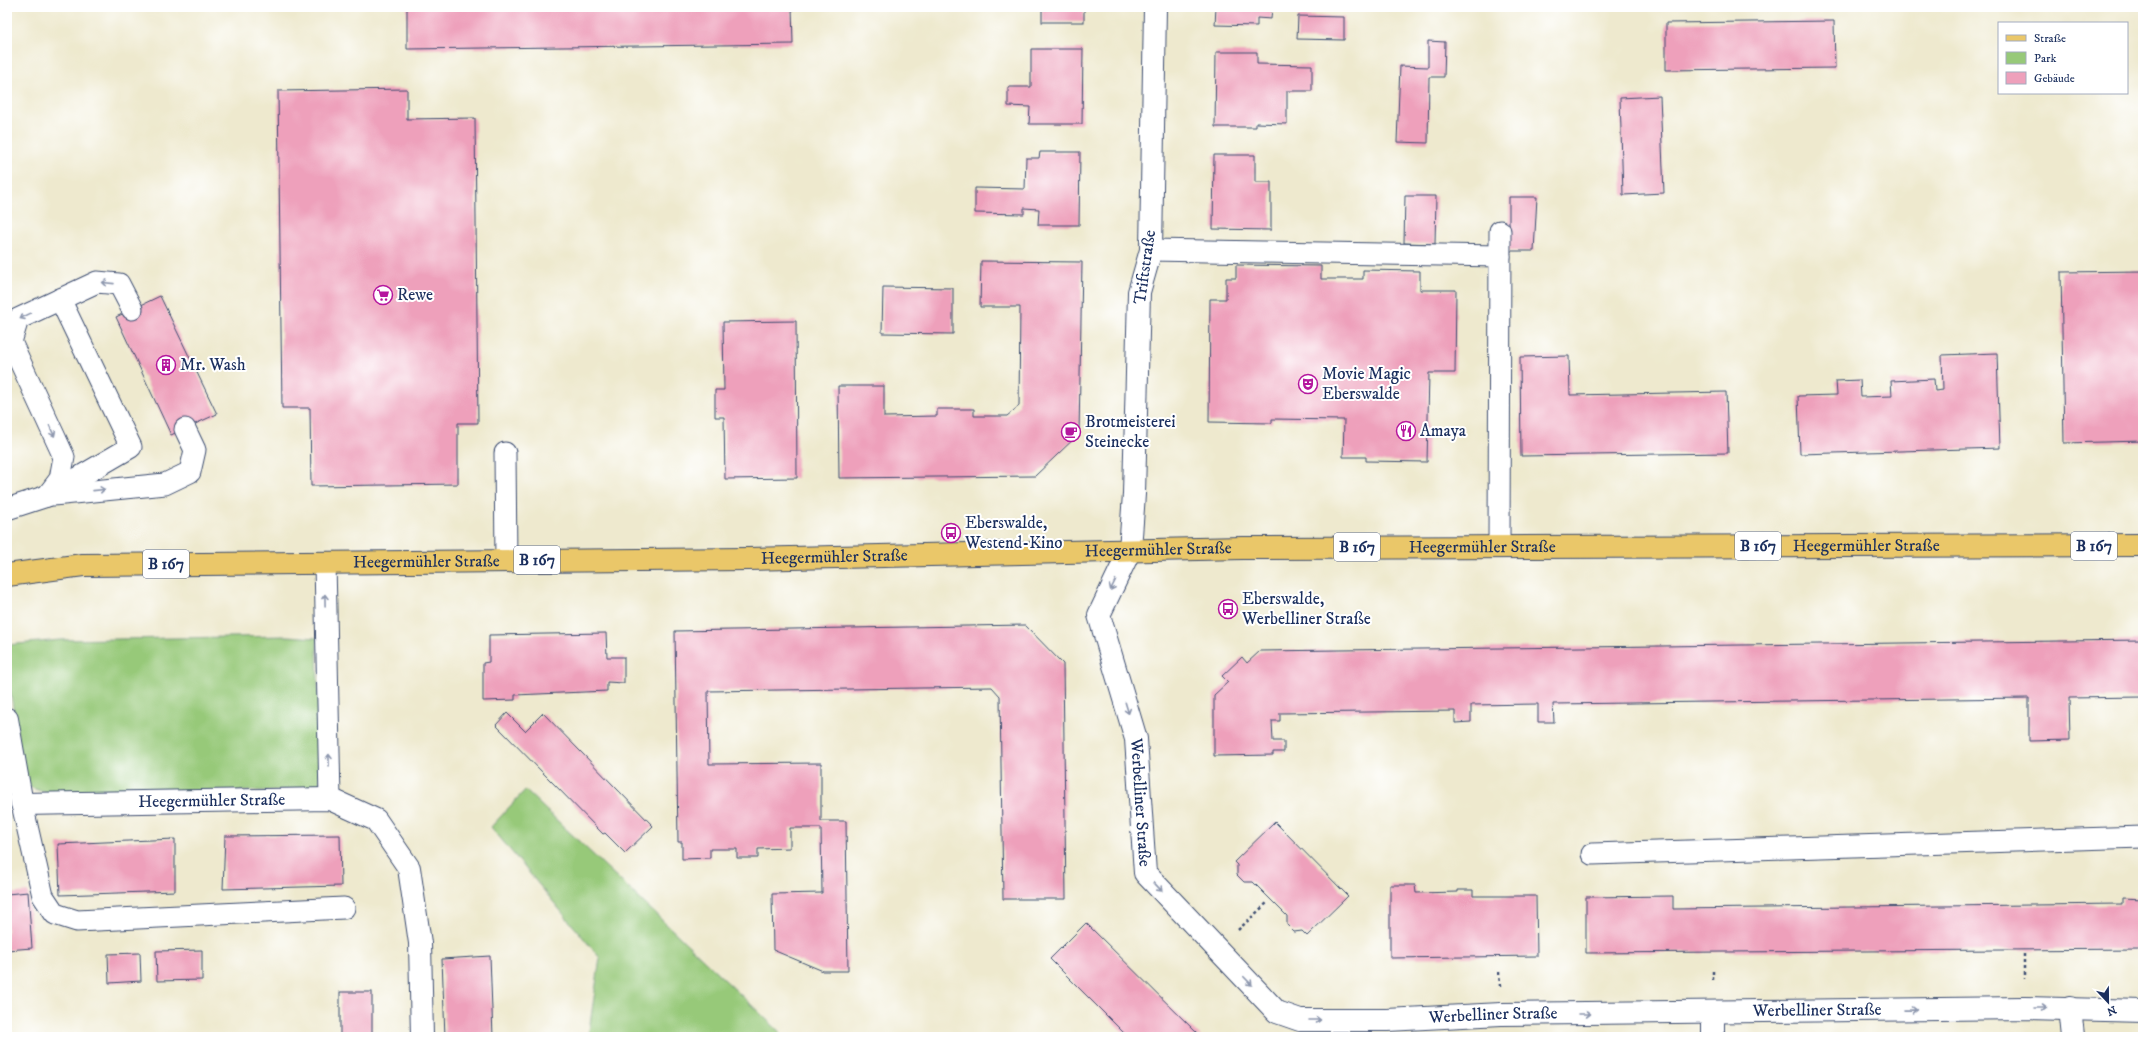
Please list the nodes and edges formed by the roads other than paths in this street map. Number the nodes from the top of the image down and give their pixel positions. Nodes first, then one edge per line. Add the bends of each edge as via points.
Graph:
1 (1155, 7) edge
2 (1500, 231) dead end
3 (1151, 250) junction
4 (1500, 256) junction
5 (60, 299) junction
6 (132, 309) dead end
7 (185, 429) dead end
8 (505, 453) dead end
9 (47, 496) junction
10 (7, 509) edge
11 (2143, 545) edge
12 (1499, 547) junction
13 (1130, 550) junction
14 (506, 561) junction
15 (325, 563) junction
16 (7, 575) edge
17 (7, 719) edge
18 (330, 798) junction
19 (22, 804) junction
20 (2143, 837) edge
21 (1592, 854) dead end
22 (344, 908) dead end
23 (2070, 1008) junction
24 (2143, 1011) edge
25 (1713, 1013) junction
26 (1387, 1028) edge
27 (422, 1037) edge
28 (1713, 1037) edge
29 (2073, 1037) edge

1 - 3 street, Triftstraße
2 - 4 lane
3 - 4 lane
3 - 13 street, Triftstraße via 1139,292 1134,494
4 - 12 lane
6 -> 5 lane via 119,284 97,282
5 -> 9 lane via 18,319 11,342 64,457 60,479
5 - 9 lane via 131,447
9 -> 7 lane via 165,484 190,472 195,450
8 - 14 lane
9 - 10 lane
11 - 12 main road, Heegermühler Straße / B 167
12 - 13 main road, Heegermühler Straße / B 167
13 - 14 main road, Heegermühler Straße / B 167
13 -> 26 street, Werbelliner Straße via 1099,615 1136,738 1145,873 1277,1012 1300,1020
14 - 15 main road, Heegermühler Straße / B 167
15 - 16 main road, Heegermühler Straße / B 167 via 83,565
18 -> 15 lane
17 - 19 street
18 - 19 street, Heegermühler Straße
18 - 27 street, Heegermühler Straße via 376,820 409,868 420,943
19 - 22 lane via 43,896 55,914 77,921
20 - 21 lane
23 - 24 street, Werbelliner Straße
25 -> 23 street, Werbelliner Straße
23 - 29 street
26 -> 25 street, Werbelliner Straße via 1501,1014
25 - 28 street

